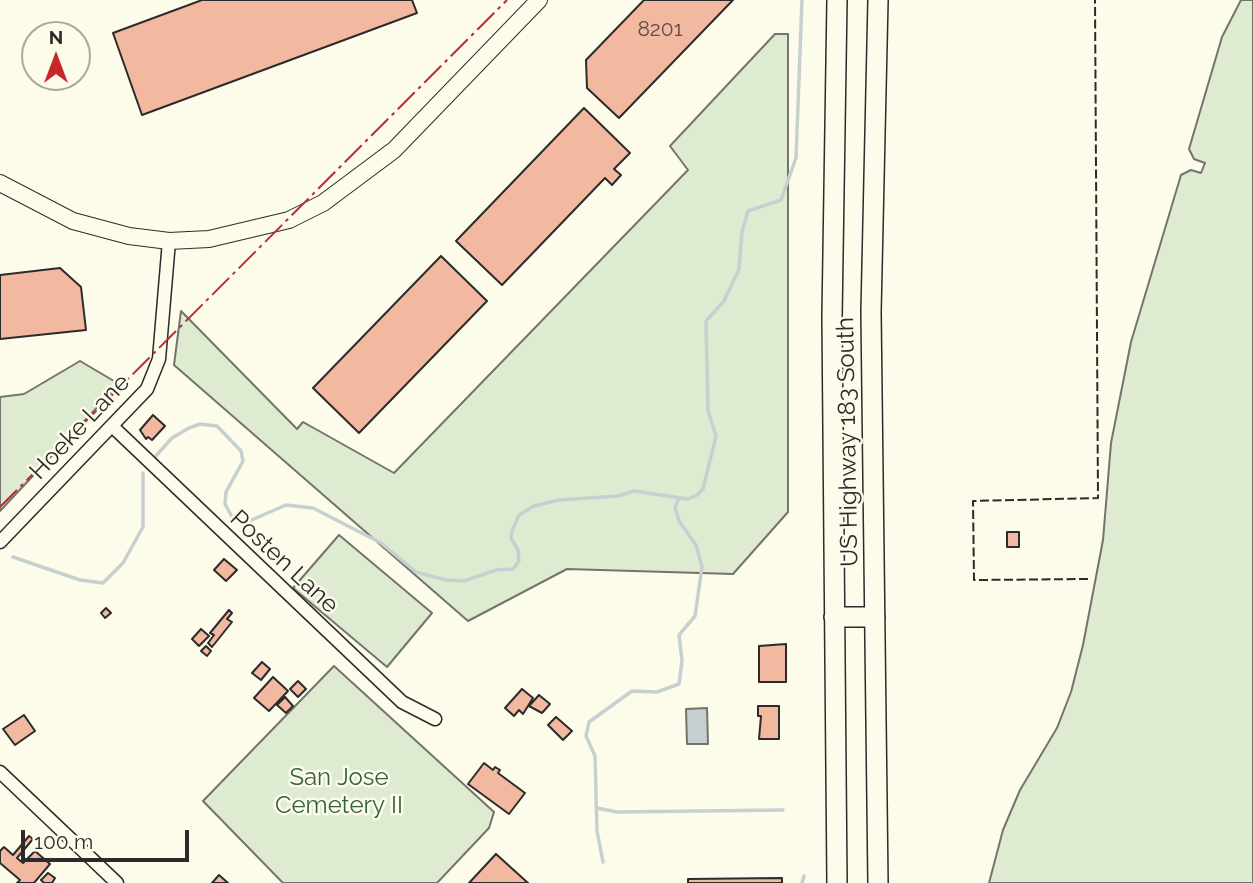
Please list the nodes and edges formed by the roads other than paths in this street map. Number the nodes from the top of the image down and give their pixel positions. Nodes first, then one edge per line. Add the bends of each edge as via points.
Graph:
1 (538, 0) edge
2 (836, 0) edge
3 (878, 0) edge
4 (0, 183) edge
5 (169, 241) junction
6 (112, 426) junction
7 (0, 542) edge
8 (834, 617) junction
9 (875, 617) junction
10 (435, 719) dead end
11 (0, 772) edge
12 (117, 883) edge
13 (837, 883) edge
14 (878, 883) edge

1 - 5 main road via 394,150 323,203 261,229
2 - 8 highway, US Highway 183 South
3 - 9 highway, US Highway 183 South via 871,312
4 - 5 main road via 98,229
5 - 6 street, Hoeke Lane via 159,359 147,389
6 - 7 street, Hoeke Lane
6 - 10 street, Posten Lane via 402,702
8 - 9 highway
8 - 13 highway, US Highway 183 South
9 - 14 highway, US Highway 183 South
11 - 12 street

